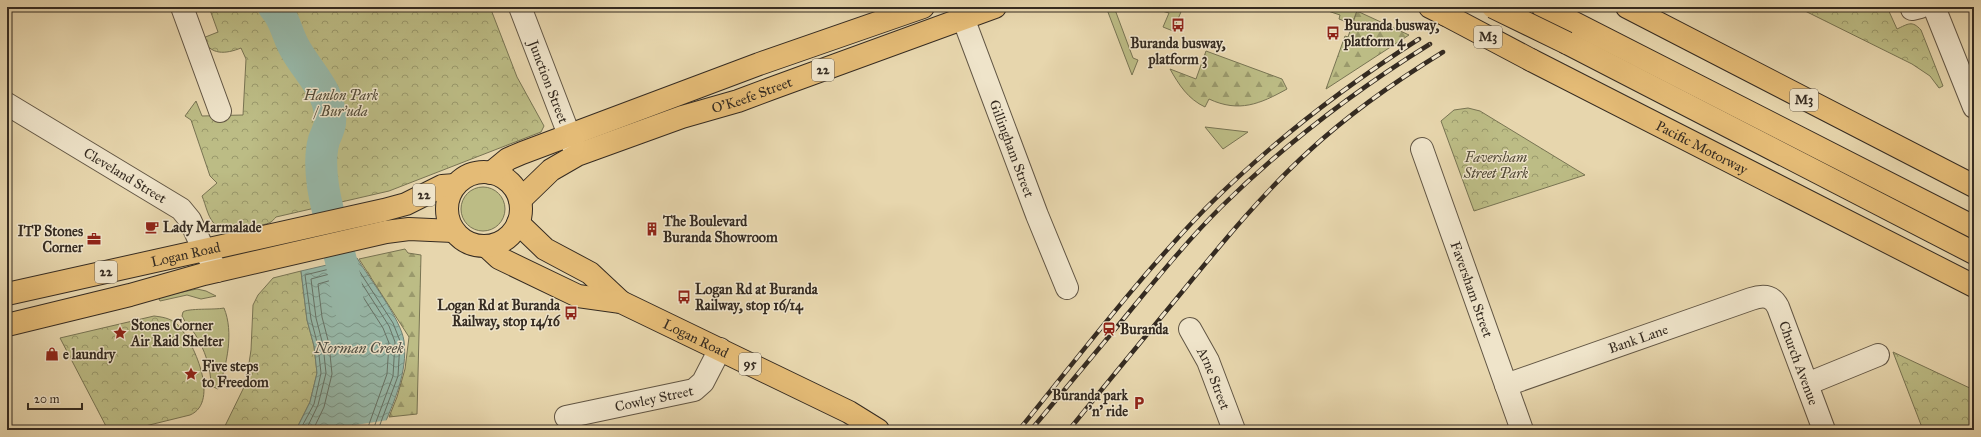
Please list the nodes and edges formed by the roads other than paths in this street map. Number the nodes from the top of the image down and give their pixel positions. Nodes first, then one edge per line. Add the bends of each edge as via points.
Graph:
1 (182, 7) edge
2 (520, 7) edge
3 (923, 7) edge
4 (995, 7) edge
5 (1494, 7) edge
6 (1543, 7) edge
7 (1934, 7) edge
8 (1631, 9) edge
9 (1438, 11) edge
10 (961, 13) edge
11 (7, 104) edge
12 (1974, 107) edge
13 (220, 111) dead end
14 (569, 135) junction
15 (1422, 149) dead end
16 (577, 156) junction
17 (491, 173) junction
18 (455, 185) junction
19 (1974, 186) edge
20 (520, 200) junction
21 (518, 222) junction
22 (1974, 227) edge
23 (453, 231) junction
24 (486, 246) junction
25 (205, 251) junction
26 (1974, 253) edge
27 (217, 271) junction
28 (1974, 286) edge
29 (1067, 288) dead end
30 (7, 294) edge
31 (1770, 298) joint
32 (621, 302) junction
33 (7, 325) edge
34 (1190, 329) dead end
35 (720, 349) junction
36 (1878, 355) dead end
37 (1807, 384) junction
38 (1506, 385) junction
39 (566, 417) dead end
40 (1518, 429) edge
41 (878, 430) edge
42 (1234, 430) edge
43 (1824, 430) edge

1 - 13 street
2 - 14 street, Junction Street
3 - 14 main road, O'Keefe Street / 22 via 759,64
4 - 10 main road, O'Keefe Street / 22
5 - 26 main road, bridge
6 - 22 main road
7 - 12 street
8 - 19 main road, M3
9 - 28 main road, Pacific Motorway / M3, bridge
10 - 16 main road, O'Keefe Street / 22 via 738,101 682,117
10 - 29 street, Gillingham Street
11 - 25 street, Cleveland Street via 181,209 190,220
14 - 16 street, Junction Street
14 - 17 main road, O'Keefe Street / 22 via 508,159
15 - 38 street, Faversham Street
16 - 20 main road, O'Keefe Street / 22 via 551,170
17 - 18 main road, 22 via 471,174
17 - 20 main road via 509,182
18 - 23 main road, 22 via 447,203 447,213
18 - 25 main road, Logan Road / 22 via 442,186 393,208
20 - 21 main road
21 - 24 main road via 506,239
21 - 32 main road, Logan Road / 95 via 545,249 590,273
23 - 24 main road via 462,240
23 - 27 main road, Logan Road / 22 via 398,230
24 - 32 main road, Logan Road / 95 via 499,258 578,296
25 - 27 street, Cleveland Street
25 - 30 main road, Logan Road / 22
27 - 33 main road, Logan Road / 22
31 - 37 street, Church Avenue via 1778,307
31 - 38 street, Bank Lane via 1762,296 1751,299
32 - 35 main road, Logan Road / 95
34 - 42 street, Arne Street via 1208,361
35 - 39 street, Cowley Street via 703,382 694,390
35 - 41 main road, Logan Road / 95 via 849,412
36 - 37 street
37 - 43 street, Church Avenue
38 - 40 street, Faversham Street

